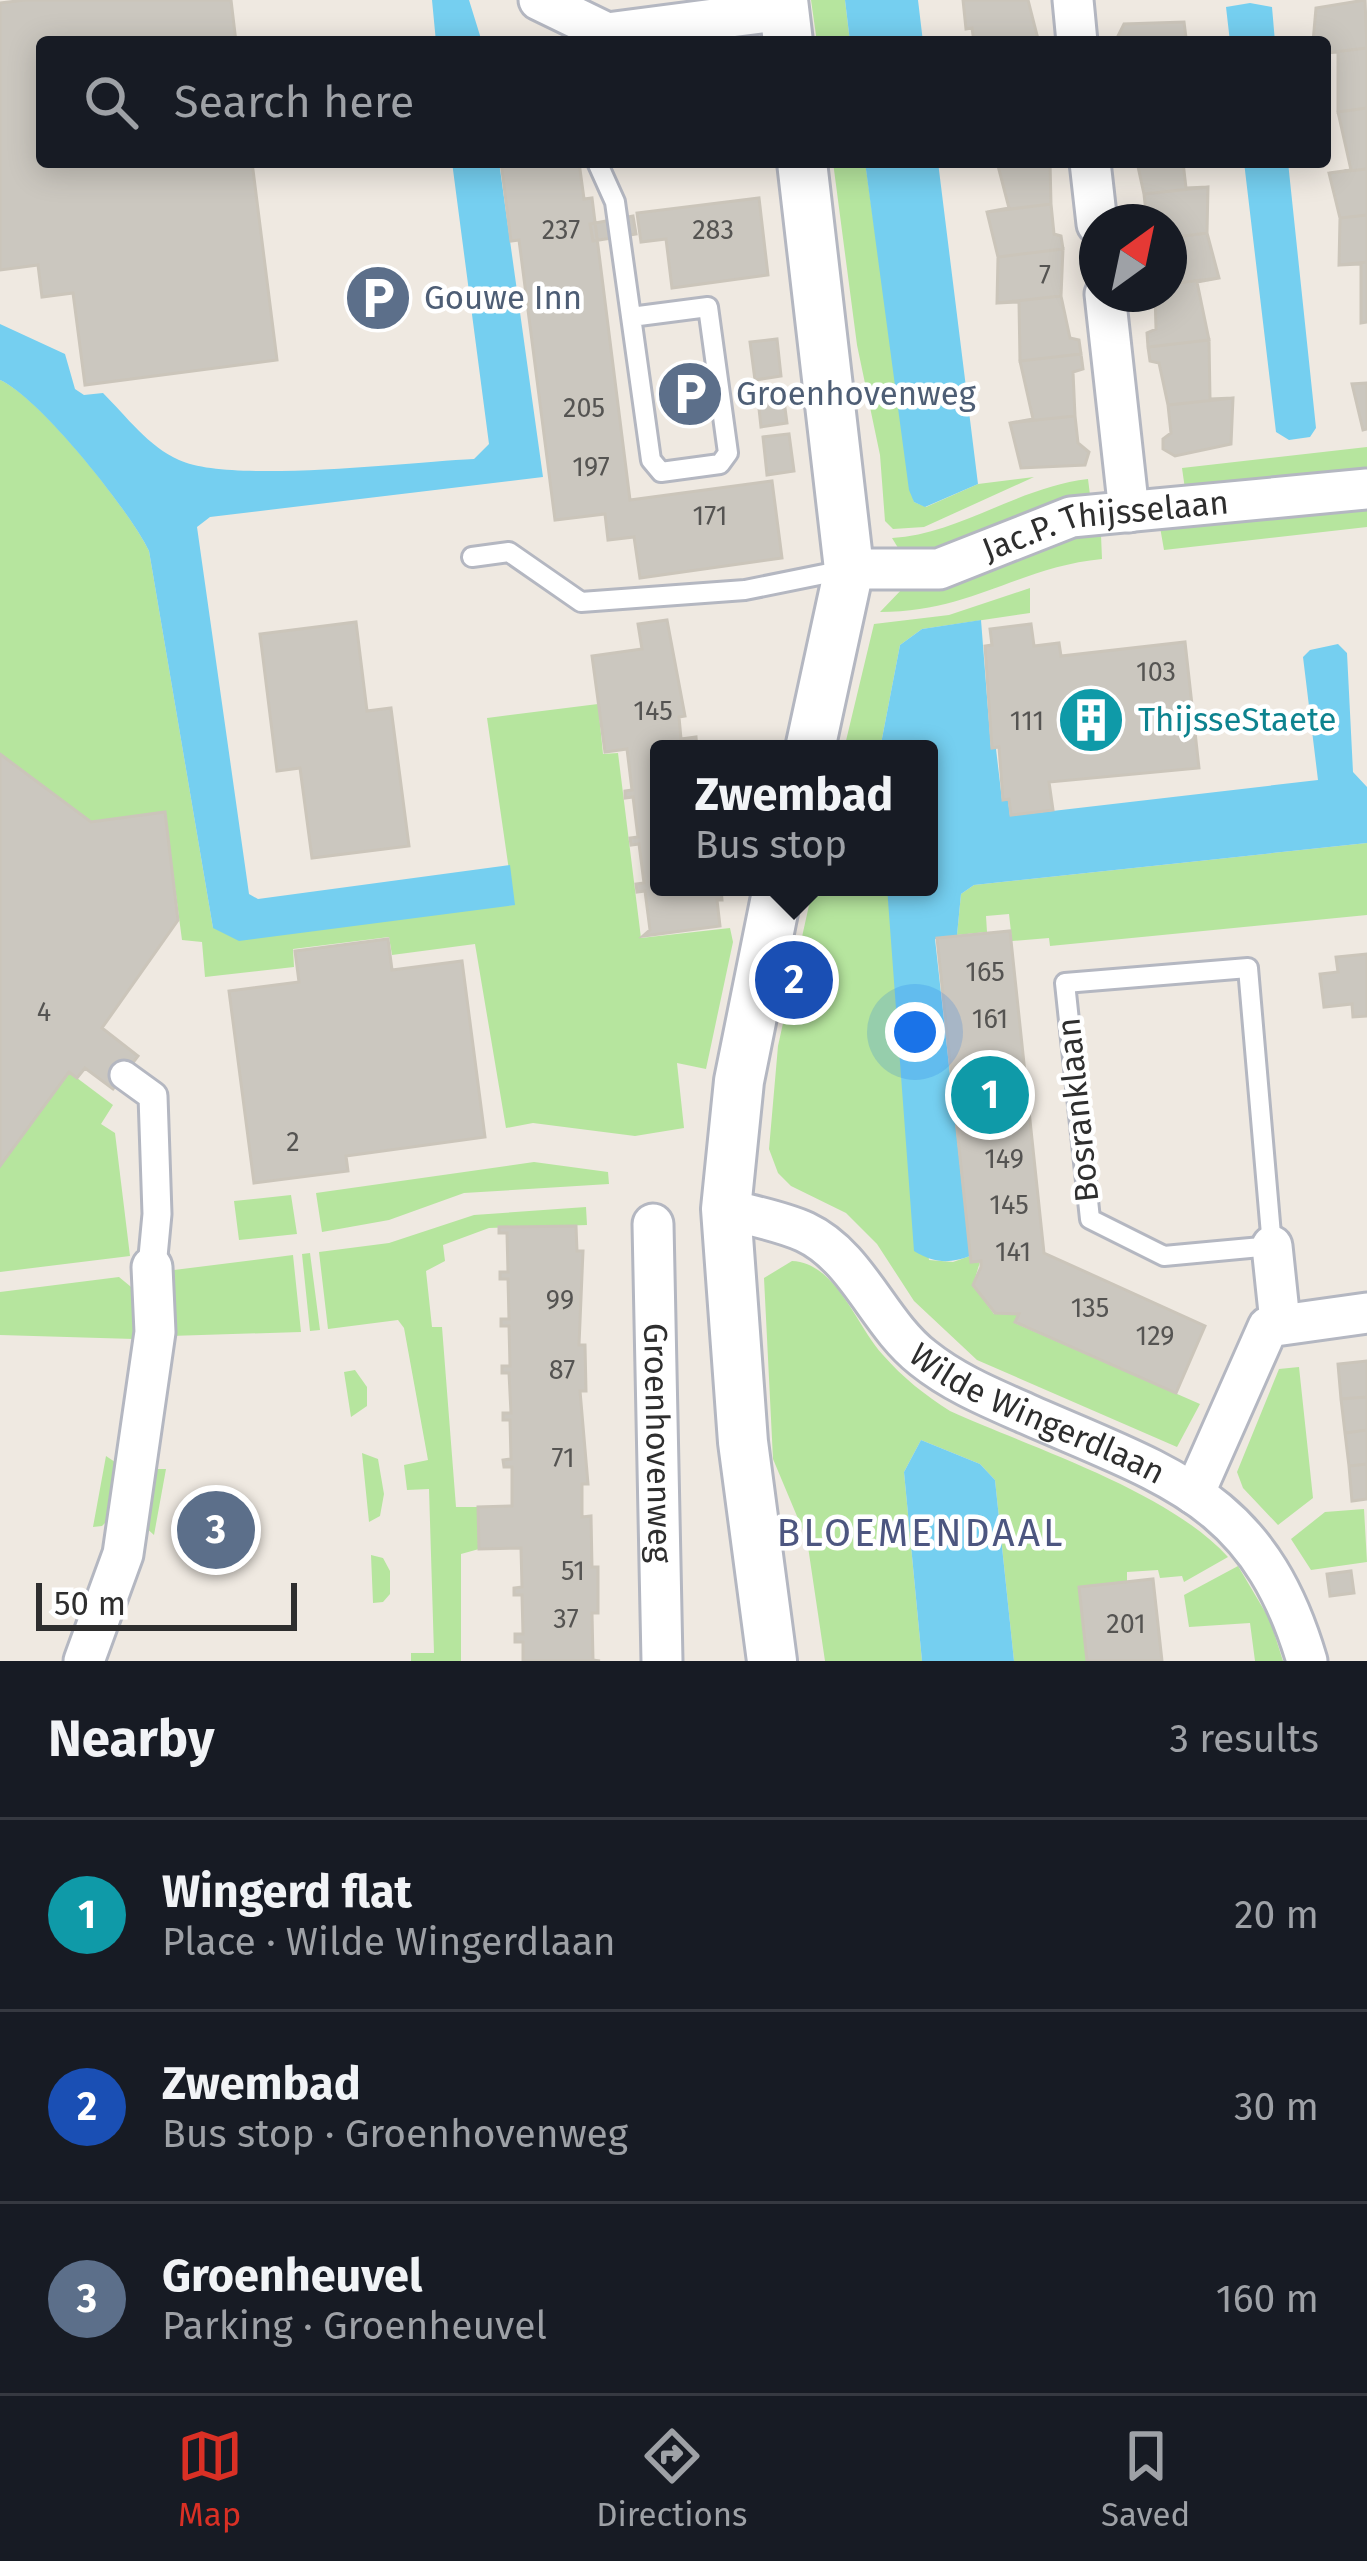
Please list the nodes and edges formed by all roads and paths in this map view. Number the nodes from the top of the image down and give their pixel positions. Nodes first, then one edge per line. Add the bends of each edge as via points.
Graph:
1 (539, 0) edge
2 (1072, 0) edge
3 (785, 17) edge
4 (583, 22) edge
5 (1076, 36) edge
6 (599, 168) edge
7 (803, 168) edge
8 (1091, 168) edge
9 (1095, 204) edge
10 (1107, 312) edge
11 (631, 317) junction
12 (1367, 489) edge
13 (1129, 512) junction
14 (472, 556) dead end
15 (849, 569) junction
16 (812, 740) edge
17 (776, 896) edge
18 (124, 1075) dead end
19 (726, 1209) junction
20 (653, 1224) dead end
21 (1272, 1246) junction
22 (152, 1267) joint
23 (1367, 1312) edge
24 (1280, 1322) junction
25 (1194, 1494) junction
26 (84, 1661) edge
27 (662, 1661) edge
28 (772, 1661) edge
29 (1307, 1661) edge

1 - 4 street
2 - 5 street
3 - 4 street via 608,33
6 - 11 lane via 615,202
7 - 15 street
8 - 9 street
10 - 13 street
11 - 11 lane via 650,460 661,472 720,464 728,453 708,307
12 - 13 street, Jac.P. Thijsselaan
13 - 15 street, Jac.P. Thijsselaan via 1072,518 939,569
14 - 15 lane via 509,552 581,602 746,590
15 - 16 street
17 - 19 street via 739,1081
18 - 22 street via 153,1096
19 - 25 street, Wilde Wingerdlaan via 806,1233 831,1250 920,1357 964,1386
19 - 28 street via 743,1442
20 - 27 street, Groenhovenweg
21 - 21 lane, Bosranklaan via 1164,1256 1090,1219 1065,983 1247,968
21 - 24 street, Bosranklaan
22 - 26 street via 155,1332 123,1554
23 - 24 street
24 - 25 street via 1268,1328
25 - 29 street, Wilde Wingerdlaan via 1228,1518 1277,1577

